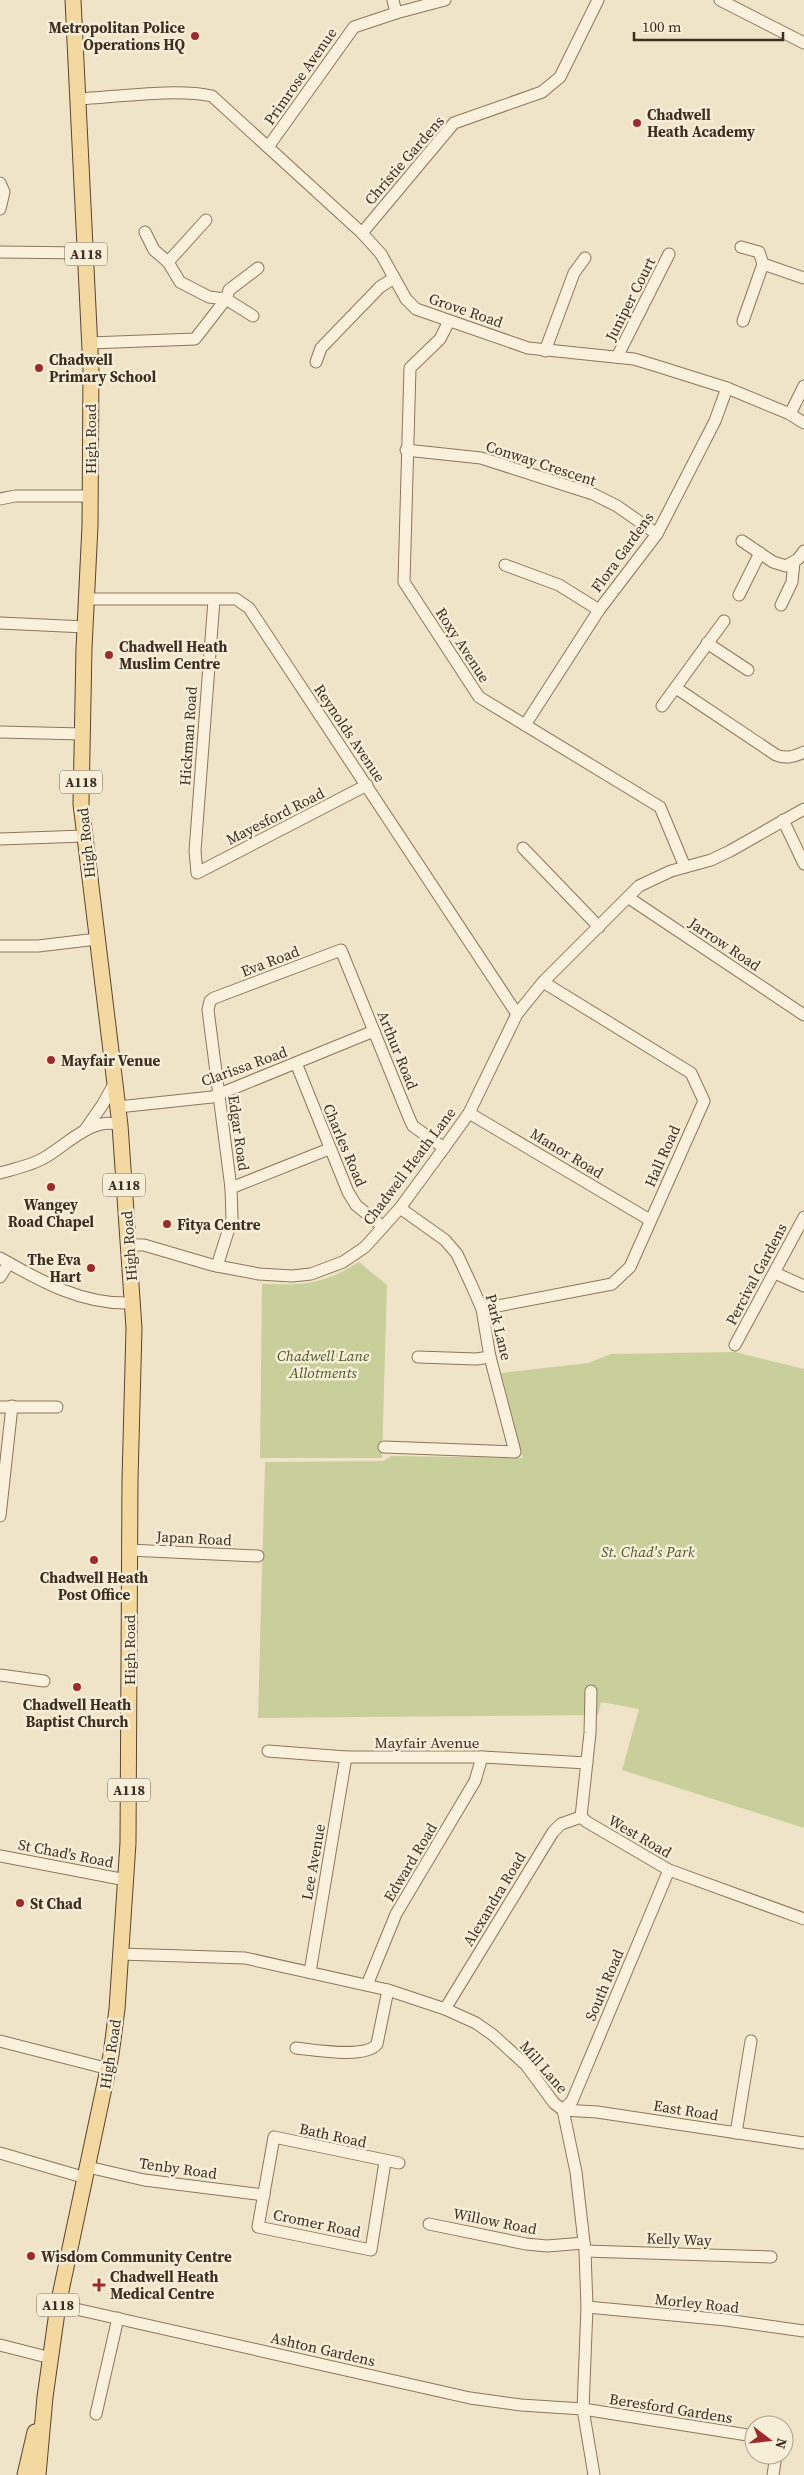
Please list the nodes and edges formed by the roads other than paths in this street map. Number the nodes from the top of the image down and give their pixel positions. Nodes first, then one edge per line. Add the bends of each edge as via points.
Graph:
1 (73, 0) edge
2 (393, 0) edge
3 (445, 0) edge
4 (598, 0) edge
5 (720, 0) edge
6 (396, 13) junction
7 (804, 43) edge
8 (78, 99) junction
9 (268, 147) junction
10 (0, 182) edge
11 (0, 209) edge
12 (206, 220) dead end
13 (144, 232) dead end
14 (362, 233) junction
15 (741, 246) dead end
16 (0, 252) edge
17 (86, 253) junction
18 (669, 254) dead end
19 (585, 258) dead end
20 (168, 262) junction
21 (763, 264) junction
22 (258, 268) dead end
23 (394, 278) junction
24 (804, 278) edge
25 (226, 300) junction
26 (253, 316) dead end
27 (743, 320) dead end
28 (449, 321) junction
29 (90, 343) junction
30 (545, 351) junction
31 (617, 357) junction
32 (316, 362) dead end
33 (804, 386) edge
34 (727, 388) junction
35 (790, 414) junction
36 (804, 423) edge
37 (406, 450) junction
38 (90, 496) junction
39 (0, 499) edge
40 (657, 534) junction
41 (742, 541) dead end
42 (804, 551) edge
43 (760, 554) junction
44 (794, 562) junction
45 (505, 565) dead end
46 (739, 595) dead end
47 (87, 599) junction
48 (214, 600) junction
49 (781, 605) dead end
50 (599, 610) junction
51 (724, 621) dead end
52 (0, 624) edge
53 (85, 627) junction
54 (707, 643) junction
55 (748, 670) dead end
56 (676, 688) junction
57 (662, 706) dead end
58 (525, 725) junction
59 (0, 732) edge
60 (82, 734) junction
61 (804, 752) edge
62 (367, 785) junction
63 (804, 809) edge
64 (783, 820) junction
65 (84, 836) junction
66 (0, 839) edge
67 (523, 848) dead end
68 (804, 864) edge
69 (685, 867) junction
70 (197, 873) joint
71 (629, 898) junction
72 (599, 927) junction
73 (97, 939) junction
74 (0, 946) edge
75 (340, 950) joint
76 (543, 982) junction
77 (210, 1001) joint
78 (517, 1014) junction
79 (804, 1015) edge
80 (374, 1031) junction
81 (296, 1063) junction
82 (115, 1082) junction
83 (218, 1094) junction
84 (118, 1107) junction
85 (469, 1113) junction
86 (120, 1125) junction
87 (84, 1130) junction
88 (444, 1148) junction
89 (329, 1149) junction
90 (0, 1173) edge
91 (231, 1188) junction
92 (400, 1208) junction
93 (804, 1217) edge
94 (650, 1220) junction
95 (383, 1227) junction
96 (129, 1244) junction
97 (4, 1261) edge
98 (217, 1266) junction
99 (775, 1273) junction
100 (0, 1277) edge
101 (804, 1286) edge
102 (132, 1303) junction
103 (482, 1309) junction
104 (735, 1345) dead end
105 (418, 1357) dead end
106 (490, 1357) junction
107 (6, 1407) edge
108 (57, 1407) dead end
109 (384, 1448) dead end
110 (0, 1516) edge
111 (130, 1550) junction
112 (258, 1556) dead end
113 (0, 1675) edge
114 (44, 1681) dead end
115 (590, 1691) dead end
116 (268, 1751) dead end
117 (346, 1757) junction
118 (482, 1757) junction
119 (586, 1763) junction
120 (581, 1816) junction
121 (0, 1856) edge
122 (669, 1870) junction
123 (126, 1880) junction
124 (804, 1919) edge
125 (120, 1954) junction
126 (310, 1972) junction
127 (367, 1985) junction
128 (388, 1990) junction
129 (445, 2009) junction
130 (0, 2041) edge
131 (751, 2041) dead end
132 (296, 2048) dead end
133 (109, 2069) junction
134 (563, 2110) junction
135 (736, 2133) junction
136 (804, 2142) edge
137 (0, 2153) edge
138 (385, 2162) junction
139 (398, 2163) dead end
140 (87, 2172) junction
141 (264, 2195) junction
142 (429, 2224) dead end
143 (585, 2247) junction
144 (771, 2257) dead end
145 (58, 2305) junction
146 (588, 2307) junction
147 (118, 2318) junction
148 (804, 2331) edge
149 (0, 2345) edge
150 (51, 2358) junction
151 (45, 2397) junction
152 (583, 2409) junction
153 (96, 2414) dead end
154 (744, 2434) edge
155 (24, 2475) edge
156 (38, 2475) edge
157 (594, 2475) edge

1 - 8 main road, High Road / A118
2 - 6 street
3 - 6 street, Primrose Avenue
4 - 14 street, Christie Gardens via 560,77 542,92 454,123
5 - 7 street
6 - 9 street, Primrose Avenue via 354,27 348,33
8 - 9 street, Grove Road via 156,94 212,96
8 - 17 main road, High Road / A118
9 - 14 street, Grove Road
10 - 11 street via 4,192
12 - 20 street
13 - 20 street via 154,250
14 - 23 street, Grove Road via 381,254
15 - 21 street via 759,252
16 - 17 street
17 - 29 main road, High Road / A118
18 - 31 street, Juniper Court
19 - 30 street via 574,273
20 - 25 street via 180,282 209,297
21 - 24 street
21 - 27 street
22 - 25 street via 229,290
23 - 28 street, Grove Road via 416,309
23 - 32 street via 380,287 321,348
25 - 26 street
25 - 29 street via 195,339
28 - 30 street, Grove Road
28 - 37 street, Roxy Avenue via 440,339 410,368
29 - 38 main road, High Road / A118
30 - 31 street, Grove Road
31 - 34 street, Grove Road via 634,359
33 - 35 street
34 - 35 street, Grove Road
34 - 40 street, Flora Gardens via 715,421
35 - 36 street, Grove Road
37 - 40 street, Conway Crescent via 481,458 593,494 617,506
37 - 58 street, Roxy Avenue via 404,582 479,697
38 - 39 street
38 - 47 main road, High Road / A118
40 - 50 street, Flora Gardens
41 - 43 street
42 - 44 street
43 - 44 street via 786,566
43 - 46 street
44 - 49 street via 792,582
45 - 50 street via 559,585
47 - 48 street, Reynolds Avenue
47 - 53 main road, High Road / A118
48 - 62 street, Reynolds Avenue via 236,599 249,608
48 - 70 street, Hickman Road via 195,852
50 - 58 street, Flora Gardens
51 - 54 street
52 - 53 street
53 - 60 main road, High Road / A118
54 - 55 street
54 - 56 street
56 - 57 street
56 - 61 street via 782,758
58 - 69 street, Roxy Avenue via 660,807
59 - 60 street
60 - 65 main road, High Road / A118
62 - 70 street, Mayesford Road
62 - 78 street, Reynolds Avenue
63 - 64 street, Chadwell Heath Lane
64 - 68 street
64 - 69 street, Chadwell Heath Lane via 730,851
65 - 66 street
65 - 73 main road, High Road / A118
67 - 72 street
69 - 71 street, Chadwell Heath Lane via 640,886
71 - 72 street, Chadwell Heath Lane
71 - 79 street, Jarrow Road
72 - 76 street, Chadwell Heath Lane
73 - 74 street via 44,946
73 - 82 main road, High Road / A118
75 - 77 street, Eva Road
75 - 80 street, Arthur Road
76 - 78 street, Chadwell Heath Lane
76 - 94 street, Hall Road via 692,1073 704,1101
77 - 83 street, Edgar Road via 208,1010
78 - 85 street, Chadwell Heath Lane
80 - 81 street, Clarissa Road
80 - 88 street, Arthur Road via 413,1126
81 - 83 street, Clarissa Road
81 - 89 street, Charles Road
82 - 84 main road, High Road / A118
82 - 87 street
83 - 84 street, Clarissa Road
83 - 91 street, Edgar Road
84 - 86 main road, High Road / A118
85 - 88 street, Chadwell Heath Lane
85 - 94 street, Manor Road
86 - 87 street via 107,1123
86 - 96 main road, High Road / A118
87 - 90 street via 42,1159
88 - 92 street, Chadwell Heath Lane
89 - 91 street
89 - 95 street, Charles Road via 356,1205
91 - 98 street, Edgar Road via 232,1219
92 - 95 street, Chadwell Heath Lane
92 - 103 street, Park Lane via 445,1240 457,1254
93 - 99 street, Percival Gardens
94 - 103 street, Hall Road via 630,1268 612,1284
95 - 98 street, Chadwell Heath Lane via 343,1262 311,1274 259,1274
96 - 98 street, Chadwell Heath Lane via 144,1245
96 - 102 main road, High Road / A118
97 - 100 street
97 - 102 street via 66,1292
99 - 101 street
99 - 104 street, Percival Gardens
102 - 111 main road, High Road / A118
103 - 106 street, Park Lane
105 - 106 street
106 - 109 street, Park Lane via 515,1452
107 - 108 street
107 - 110 street
111 - 112 street, Japan Road
111 - 123 main road, High Road / A118
113 - 114 street
115 - 119 street
116 - 117 street, Mayfair Avenue
117 - 118 street, Mayfair Avenue
117 - 126 street, Lee Avenue
118 - 119 street, Mayfair Avenue
118 - 127 street, Edward Road via 476,1782 396,1914
119 - 120 street
120 - 122 street, West Road
120 - 129 street, Alexandra Road via 561,1824 553,1832
121 - 123 street, St Chad's Road
122 - 124 street, West Road
122 - 134 street, South Road via 572,2101
123 - 125 main road, High Road / A118
125 - 126 street, Mill Lane via 245,1958
125 - 133 main road, High Road / A118
126 - 127 street, Mill Lane
127 - 128 street, Mill Lane
128 - 129 street, Mill Lane
128 - 132 street via 374,2048 331,2052
129 - 134 street, Mill Lane via 493,2034 526,2066
130 - 133 street
131 - 135 street
133 - 140 main road, High Road / A118
134 - 135 street, East Road
134 - 143 street, Mill Lane via 576,2172
135 - 136 street, East Road
137 - 140 street, Tenby Road
138 - 139 street, Bath Road
138 - 141 street, Bath Road via 274,2137
138 - 141 street, Cromer Road via 371,2250 258,2227
140 - 141 street, Tenby Road
140 - 145 main road, High Road / A118
142 - 143 street, Willow Road via 526,2244
143 - 144 street, Kelly Way
143 - 146 street, Mill Lane
145 - 147 street, Ashton Gardens
145 - 150 main road, High Road / A118
146 - 148 street, Morley Road
146 - 152 street, Mill Lane
147 - 152 street, Ashton Gardens via 470,2398
147 - 153 street
149 - 150 street
150 - 151 main road, High Road / A118
151 - 155 main road, High Road / A118
151 - 156 main road, High Road / A118
152 - 154 street, Beresford Gardens
152 - 157 street, Mill Lane

